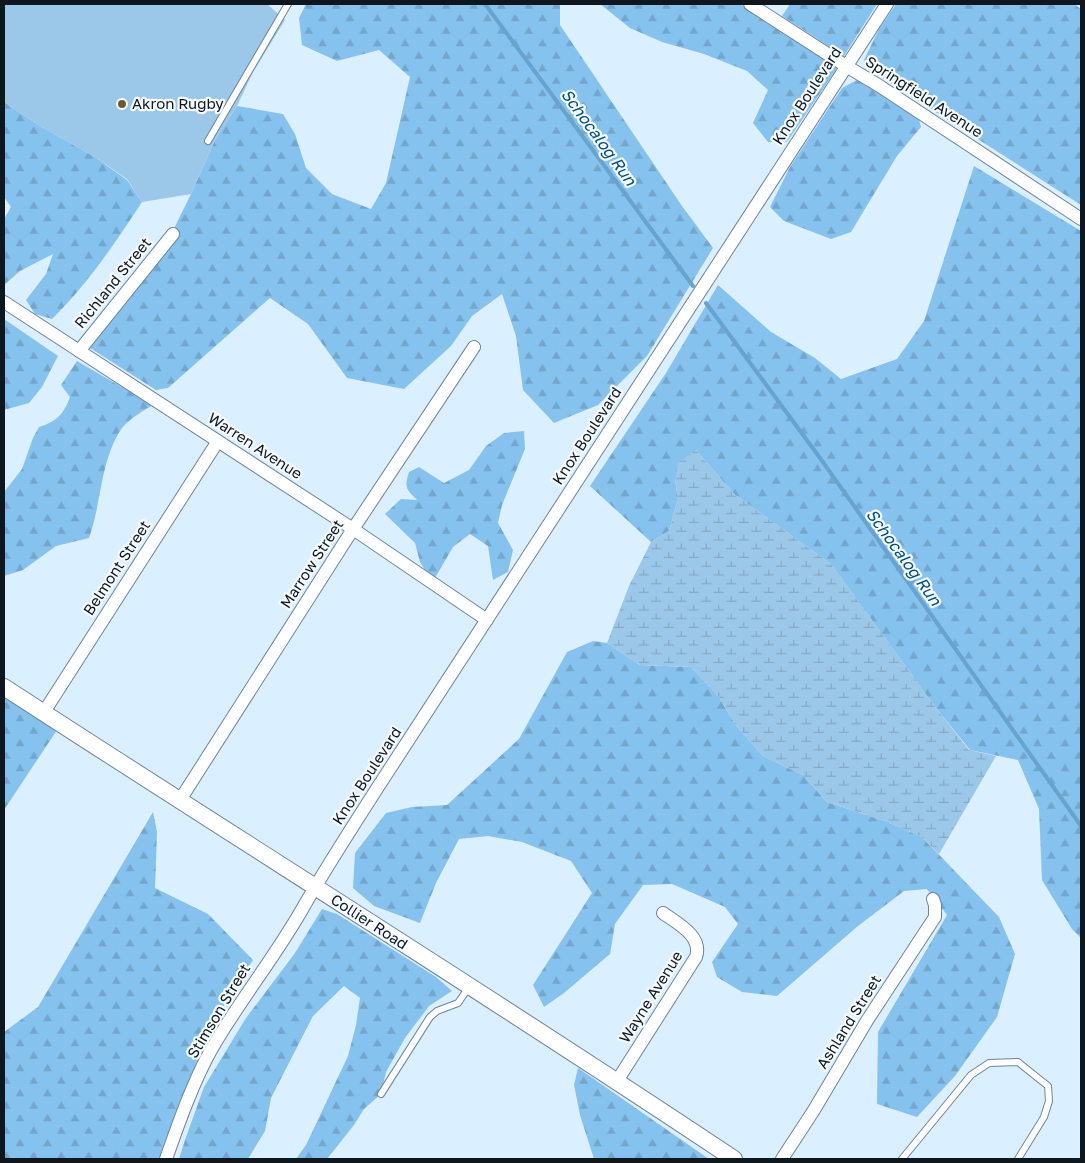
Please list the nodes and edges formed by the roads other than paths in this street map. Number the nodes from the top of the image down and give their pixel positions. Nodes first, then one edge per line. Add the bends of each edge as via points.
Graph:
1 (288, 4) edge
2 (750, 4) edge
3 (887, 4) edge
4 (846, 66) junction
5 (208, 141) dead end
6 (1081, 219) edge
7 (173, 234) dead end
8 (4, 302) edge
9 (474, 347) dead end
10 (79, 351) junction
11 (218, 441) junction
12 (353, 528) junction
13 (486, 620) junction
14 (4, 686) edge
15 (44, 712) junction
16 (180, 800) junction
17 (314, 886) junction
18 (933, 899) dead end
19 (663, 912) dead end
20 (470, 986) junction
21 (617, 1081) junction
22 (381, 1094) dead end
23 (166, 1159) edge
24 (734, 1159) edge
25 (782, 1159) edge
26 (902, 1159) edge
27 (1018, 1159) edge

1 - 5 lane
2 - 4 street, Springfield Avenue
3 - 4 street, Knox Boulevard
4 - 6 street, Springfield Avenue
4 - 13 street, Knox Boulevard
7 - 10 street, Richland Street
8 - 10 street, Warren Avenue
9 - 12 street, Marrow Street
10 - 11 street, Warren Avenue
11 - 12 street, Warren Avenue
11 - 15 street, Belmont Street
12 - 13 street, Warren Avenue
12 - 16 street, Marrow Street
13 - 17 street, Knox Boulevard
14 - 15 street, Collier Road
15 - 16 street, Collier Road
16 - 17 street, Collier Road
17 - 20 street, Collier Road
17 - 23 street, Stimson Street via 210,1052
18 - 25 street, Ashland Street via 935,917
19 - 21 street, Wayne Avenue via 690,934 697,942 698,950
20 - 21 street, Collier Road
20 - 22 lane via 458,1003 437,1010 430,1017
21 - 24 street, Collier Road
26 - 27 lane via 971,1075 989,1063 1018,1062 1048,1086 1049,1101 1044,1117

